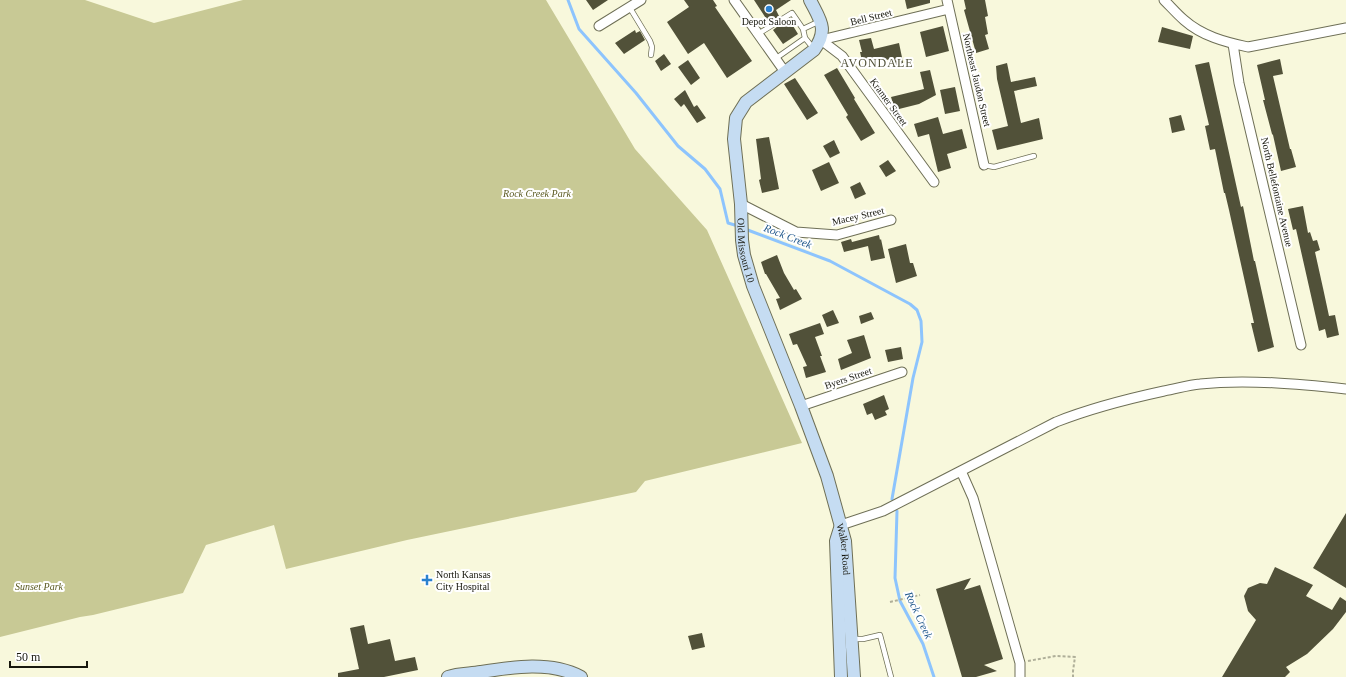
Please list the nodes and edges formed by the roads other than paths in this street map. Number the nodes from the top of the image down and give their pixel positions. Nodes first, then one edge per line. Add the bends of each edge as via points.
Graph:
1 (641, 0) edge
2 (734, 0) edge
3 (810, 0) edge
4 (1164, 0) edge
5 (948, 4) edge
6 (630, 8) junction
7 (820, 20) junction
8 (599, 26) dead end
9 (1346, 28) edge
10 (804, 29) junction
11 (758, 34) junction
12 (805, 38) junction
13 (1232, 44) junction
14 (817, 45) junction
15 (651, 55) dead end
16 (775, 59) junction
17 (786, 72) junction
18 (1034, 156) dead end
19 (984, 165) joint
20 (934, 182) dead end
21 (741, 210) junction
22 (892, 220) dead end
23 (1301, 345) dead end
24 (902, 372) dead end
25 (1346, 389) edge
26 (801, 406) junction
27 (961, 471) junction
28 (840, 526) junction
29 (845, 639) junction
30 (484, 674) edge
31 (575, 675) edge
32 (448, 677) edge
33 (841, 677) edge
34 (854, 677) edge
35 (891, 677) edge
36 (1020, 677) edge

1 - 6 street
2 - 11 street
3 - 7 street
4 - 13 street via 1196,29
5 - 14 street, Bell Street
5 - 19 street, Northeast Jaudon Street
6 - 8 street
6 - 15 lane via 650,41
7 - 10 lane
7 - 14 street via 822,32
9 - 13 street via 1248,47
10 - 11 lane via 792,13
10 - 12 lane
11 - 16 street
12 - 14 lane
12 - 16 lane
13 - 23 street, North Bellefontaine Avenue
14 - 17 street, Old Missouri 10
14 - 20 street, Kramer Street via 842,56
16 - 17 street
17 - 21 street, Old Missouri 10 via 746,102 736,118 734,139
18 - 19 lane via 994,167
21 - 22 street, Macey Street via 796,232 837,235
21 - 26 street, Old Missouri 10 via 744,255 753,286
24 - 26 street, Byers Street
25 - 27 street via 1235,382 1199,384 1084,411 1056,422
26 - 28 street, Old Missouri 10 via 827,476
27 - 28 street via 883,511
27 - 36 street via 973,498 1020,663
28 - 29 street, Walker Road via 846,541
29 - 33 street, Walker Road
29 - 34 street, Walker Road
29 - 35 lane via 863,639 880,635
30 - 31 street via 494,669 547,667
30 - 32 street via 456,674

